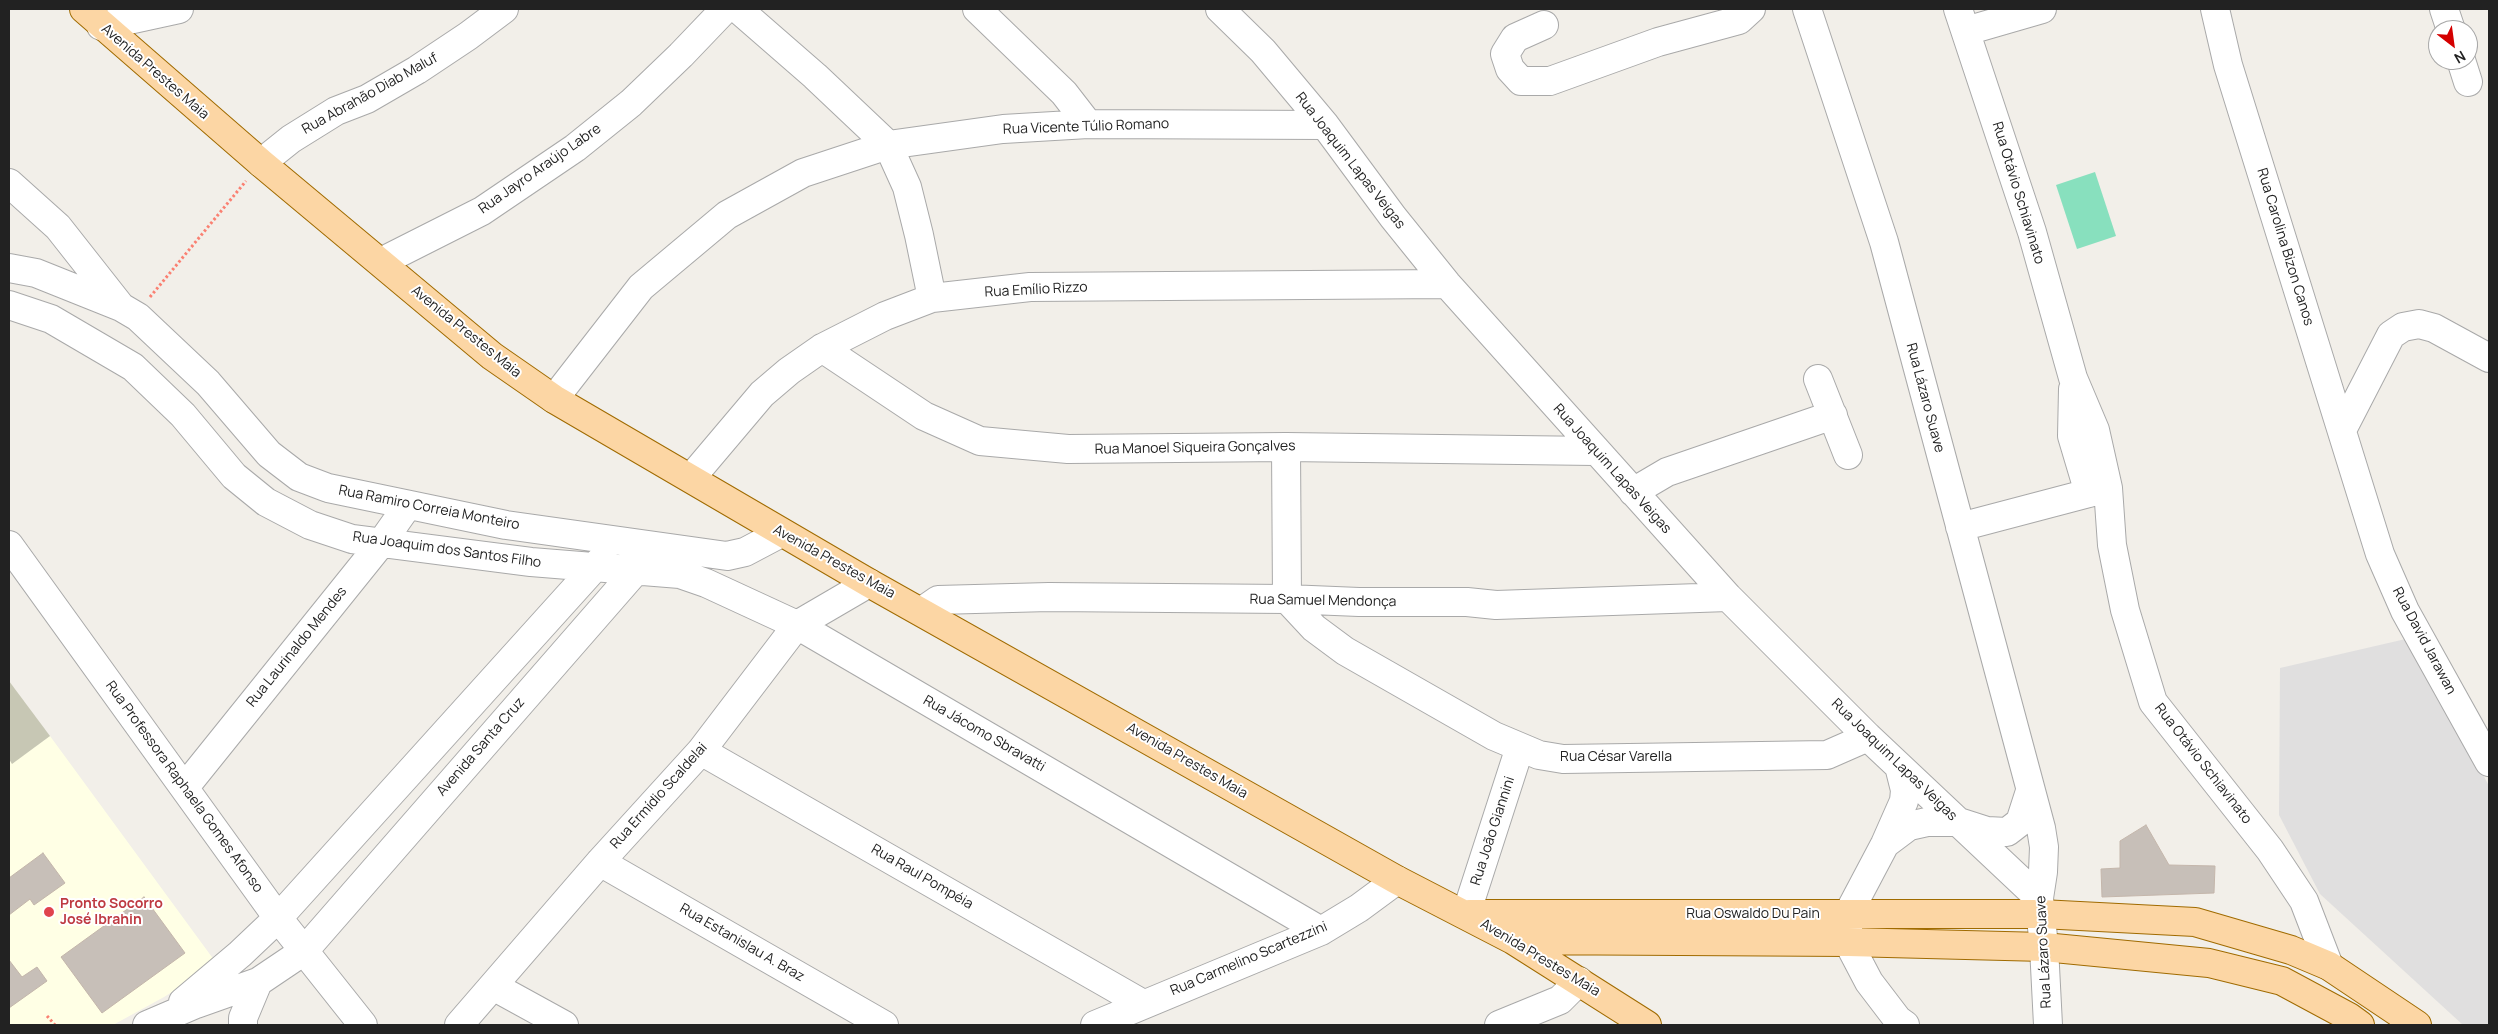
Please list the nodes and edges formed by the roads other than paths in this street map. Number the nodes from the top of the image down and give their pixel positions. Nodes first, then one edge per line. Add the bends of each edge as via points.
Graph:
1 (179, 9) edge
2 (504, 9) edge
3 (724, 9) edge
4 (738, 9) edge
5 (977, 9) edge
6 (1220, 9) edge
7 (1751, 9) edge
8 (1807, 9) edge
9 (2042, 9) edge
10 (2199, 9) edge
11 (2215, 9) edge
12 (92, 17) edge
13 (1962, 20) edge
14 (1544, 24) dead end
15 (2228, 65) junction
16 (1088, 124) junction
17 (1325, 124) junction
18 (888, 145) junction
19 (261, 163) junction
20 (9, 183) edge
21 (58, 228) junction
22 (381, 262) junction
23 (9, 268) edge
24 (36, 273) junction
25 (1447, 284) junction
26 (932, 298) junction
27 (9, 305) edge
28 (129, 312) junction
29 (822, 348) junction
30 (2489, 358) edge
31 (1818, 379) dead end
32 (554, 399) junction
33 (1833, 414) junction
34 (2342, 430) junction
35 (1286, 447) junction
36 (1595, 451) junction
37 (1848, 455) dead end
38 (691, 478) junction
39 (2099, 490) junction
40 (1633, 492) junction
41 (408, 505) junction
42 (1960, 527) junction
43 (781, 533) junction
44 (620, 541) junction
45 (382, 542) junction
46 (9, 545) edge
47 (660, 545) junction
48 (594, 568) junction
49 (635, 570) junction
50 (869, 583) junction
51 (1728, 597) junction
52 (1287, 599) junction
53 (922, 611) junction
54 (797, 625) junction
55 (1868, 737) junction
56 (1520, 747) junction
57 (701, 751) junction
58 (2489, 762) edge
59 (1899, 766) junction
60 (185, 787) junction
61 (2030, 791) junction
62 (1959, 822) junction
63 (1885, 844) junction
64 (600, 862) junction
65 (1397, 880) junction
66 (2040, 906) junction
67 (1466, 914) junction
68 (1848, 914) junction
69 (278, 918) junction
70 (1321, 931) junction
71 (1513, 940) junction
72 (1848, 942) junction
73 (2044, 947) junction
74 (304, 951) junction
75 (2329, 966) junction
76 (1579, 981) junction
77 (2046, 981) junction
78 (258, 982) junction
79 (493, 986) junction
80 (1143, 1004) junction
81 (156, 1021) edge
82 (243, 1025) edge
83 (363, 1025) edge
84 (460, 1025) edge
85 (564, 1025) edge
86 (884, 1025) edge
87 (1095, 1025) edge
88 (1499, 1025) edge
89 (1647, 1025) edge
90 (1905, 1025) edge
91 (2029, 1025) edge
92 (2048, 1025) edge
93 (2360, 1025) edge
94 (2417, 1025) edge

1 - 12 street
2 - 19 street, Rua Abrahão Diab Maluf via 417,70 367,99 336,111 291,139
3 - 22 street, Rua Jayro Araújo Labre via 631,103 575,148 482,211
4 - 18 street
5 - 16 street via 1064,93
6 - 17 street, Rua Joaquim Lapas Veigas via 1263,51
7 - 14 street via 1739,20 1658,42 1550,81 1521,81 1510,70 1505,54 1515,38
8 - 42 street, Rua Lázaro Suave via 1884,242
9 - 13 street
10 - 15 street, Rua Carolina Bizon Canos
11 - 15 street, Rua Carolina Bizon Canos
12 - 19 main road, Avenida Prestes Maia
13 - 39 street, Rua Otávio Schiavinato via 2032,232 2073,378 2095,430
15 - 34 street, Rua Carolina Bizon Canos
16 - 17 street, Rua Vicente Túlio Romano
16 - 18 street, Rua Vicente Túlio Romano via 1004,129
17 - 25 street, Rua Joaquim Lapas Veigas
18 - 26 street via 907,187
18 - 32 street, Rua Vicente Túlio Romano via 803,173 727,215 641,287
19 - 22 main road, Avenida Prestes Maia
20 - 21 street
21 - 24 street via 53,257
21 - 28 street
22 - 32 main road, Avenida Prestes Maia via 492,356
23 - 24 street
24 - 28 street
25 - 26 street, Rua Emílio Rizzo via 1030,288
25 - 36 street, Rua Joaquim Lapas Veigas
26 - 29 street, Rua Emílio Rizzo via 884,316
27 - 45 street, Rua Joaquim dos Santos Filho via 51,318 133,367 183,415 234,476 266,502 310,526 352,538
28 - 41 street, Rua Ramiro Correia Monteiro via 208,382 269,454 298,477 328,488
29 - 35 street, Rua Manoel Siqueira Gonçalves via 924,416 980,440 1068,450
29 - 38 street, Rua Emílio Rizzo via 762,394
30 - 34 street via 2434,328 2419,324 2403,327 2391,335
31 - 33 street
32 - 38 main road, Avenida Prestes Maia
33 - 37 street
33 - 40 street via 1667,472
34 - 58 street, Rua David Jarawan via 2380,554 2404,611
35 - 36 street, Rua Manoel Siqueira Gonçalves
35 - 52 street
36 - 40 street, Rua Joaquim Lapas Veigas
38 - 43 main road, Avenida Prestes Maia
39 - 42 street
39 - 75 street, Rua Otávio Schiavinato via 2125,610 2153,702 2270,850 2304,901
40 - 51 street, Rua Joaquim Lapas Veigas
41 - 44 street, Rua Ramiro Correia Monteiro via 506,525
41 - 45 street, Rua Laurinaldo Mendes
42 - 61 street, Rua Lázaro Suave
43 - 47 street, Rua Ramiro Correia Monteiro via 745,552 727,556
43 - 50 main road, Avenida Prestes Maia
44 - 47 street, Rua Ramiro Correia Monteiro
44 - 48 street
45 - 48 street, Rua Joaquim dos Santos Filho
45 - 60 street, Rua Laurinaldo Mendes
46 - 60 street, Rua Professora Raphaela Gomes Afonso
47 - 49 street, Avenida Santa Cruz
48 - 49 street, Rua Joaquim dos Santos Filho
48 - 69 street
49 - 54 street, Rua Jácomo Sbravatti via 680,574
49 - 74 street, Avenida Santa Cruz
50 - 53 main road, Avenida Prestes Maia
50 - 54 street, Rua Ermídio Scaldelai
51 - 52 street, Rua Samuel Mendonça via 1496,605
51 - 55 street, Rua Joaquim Lapas Veigas
52 - 53 street, Rua Samuel Mendonça via 976,598 938,600
52 - 56 street, Rua César Varella via 1314,628 1345,651 1489,733
53 - 65 main road, Avenida Prestes Maia
54 - 57 street, Rua Ermídio Scaldelai
54 - 70 street, Rua Jácomo Sbravatti
55 - 56 street, Rua César Varella via 1827,755 1563,758 1539,755
55 - 59 street, Rua Joaquim Lapas Veigas
56 - 67 street, Rua João Giannini
57 - 64 street, Rua Ermídio Scaldelai
57 - 80 street, Rua Raul Pompéia
59 - 62 street, Rua Joaquim Lapas Veigas
59 - 63 street via 1905,790 1904,801
60 - 69 street, Rua Professora Raphaela Gomes Afonso
61 - 62 street via 2020,822 2007,832 1987,831
61 - 66 street, Rua Lázaro Suave via 2044,847
62 - 63 street via 1927,822 1909,826
62 - 66 street, Rua Joaquim Lapas Veigas
63 - 68 street
64 - 79 street, Rua Ermídio Scaldelai
64 - 86 street, Rua Estanislau A. Braz
65 - 67 main road, Avenida Prestes Maia
65 - 70 street, Rua Carmelino Scartezzini
66 - 68 main road, Rua Oswaldo Du Pain
66 - 73 street, Rua Lázaro Suave
66 - 75 main road, Rua Oswaldo Du Pain via 2195,922 2291,950
67 - 68 main road, Rua Oswaldo Du Pain
67 - 71 main road, Avenida Prestes Maia
68 - 72 street
69 - 74 street, Rua Professora Raphaela Gomes Afonso
69 - 81 street via 240,954
70 - 80 street, Rua Carmelino Scartezzini
71 - 72 main road, Rua Oswaldo Du Pain
71 - 76 main road, Avenida Prestes Maia
72 - 73 main road, Rua Oswaldo Du Pain
72 - 90 street via 1869,982
73 - 77 street, Rua Lázaro Suave
73 - 93 main road, Rua Oswaldo Du Pain via 2208,963 2282,981
74 - 78 street, Avenida Santa Cruz
74 - 83 street, Rua Professora Raphaela Gomes Afonso
75 - 94 main road, Rua Oswaldo Du Pain
76 - 88 street via 1560,1000
76 - 89 main road, Avenida Prestes Maia
77 - 91 street
77 - 92 street, Rua Lázaro Suave
78 - 81 street, Avenida Santa Cruz
78 - 82 street
79 - 84 street, Rua Ermídio Scaldelai
79 - 85 street
80 - 87 street, Rua Carmelino Scartezzini

